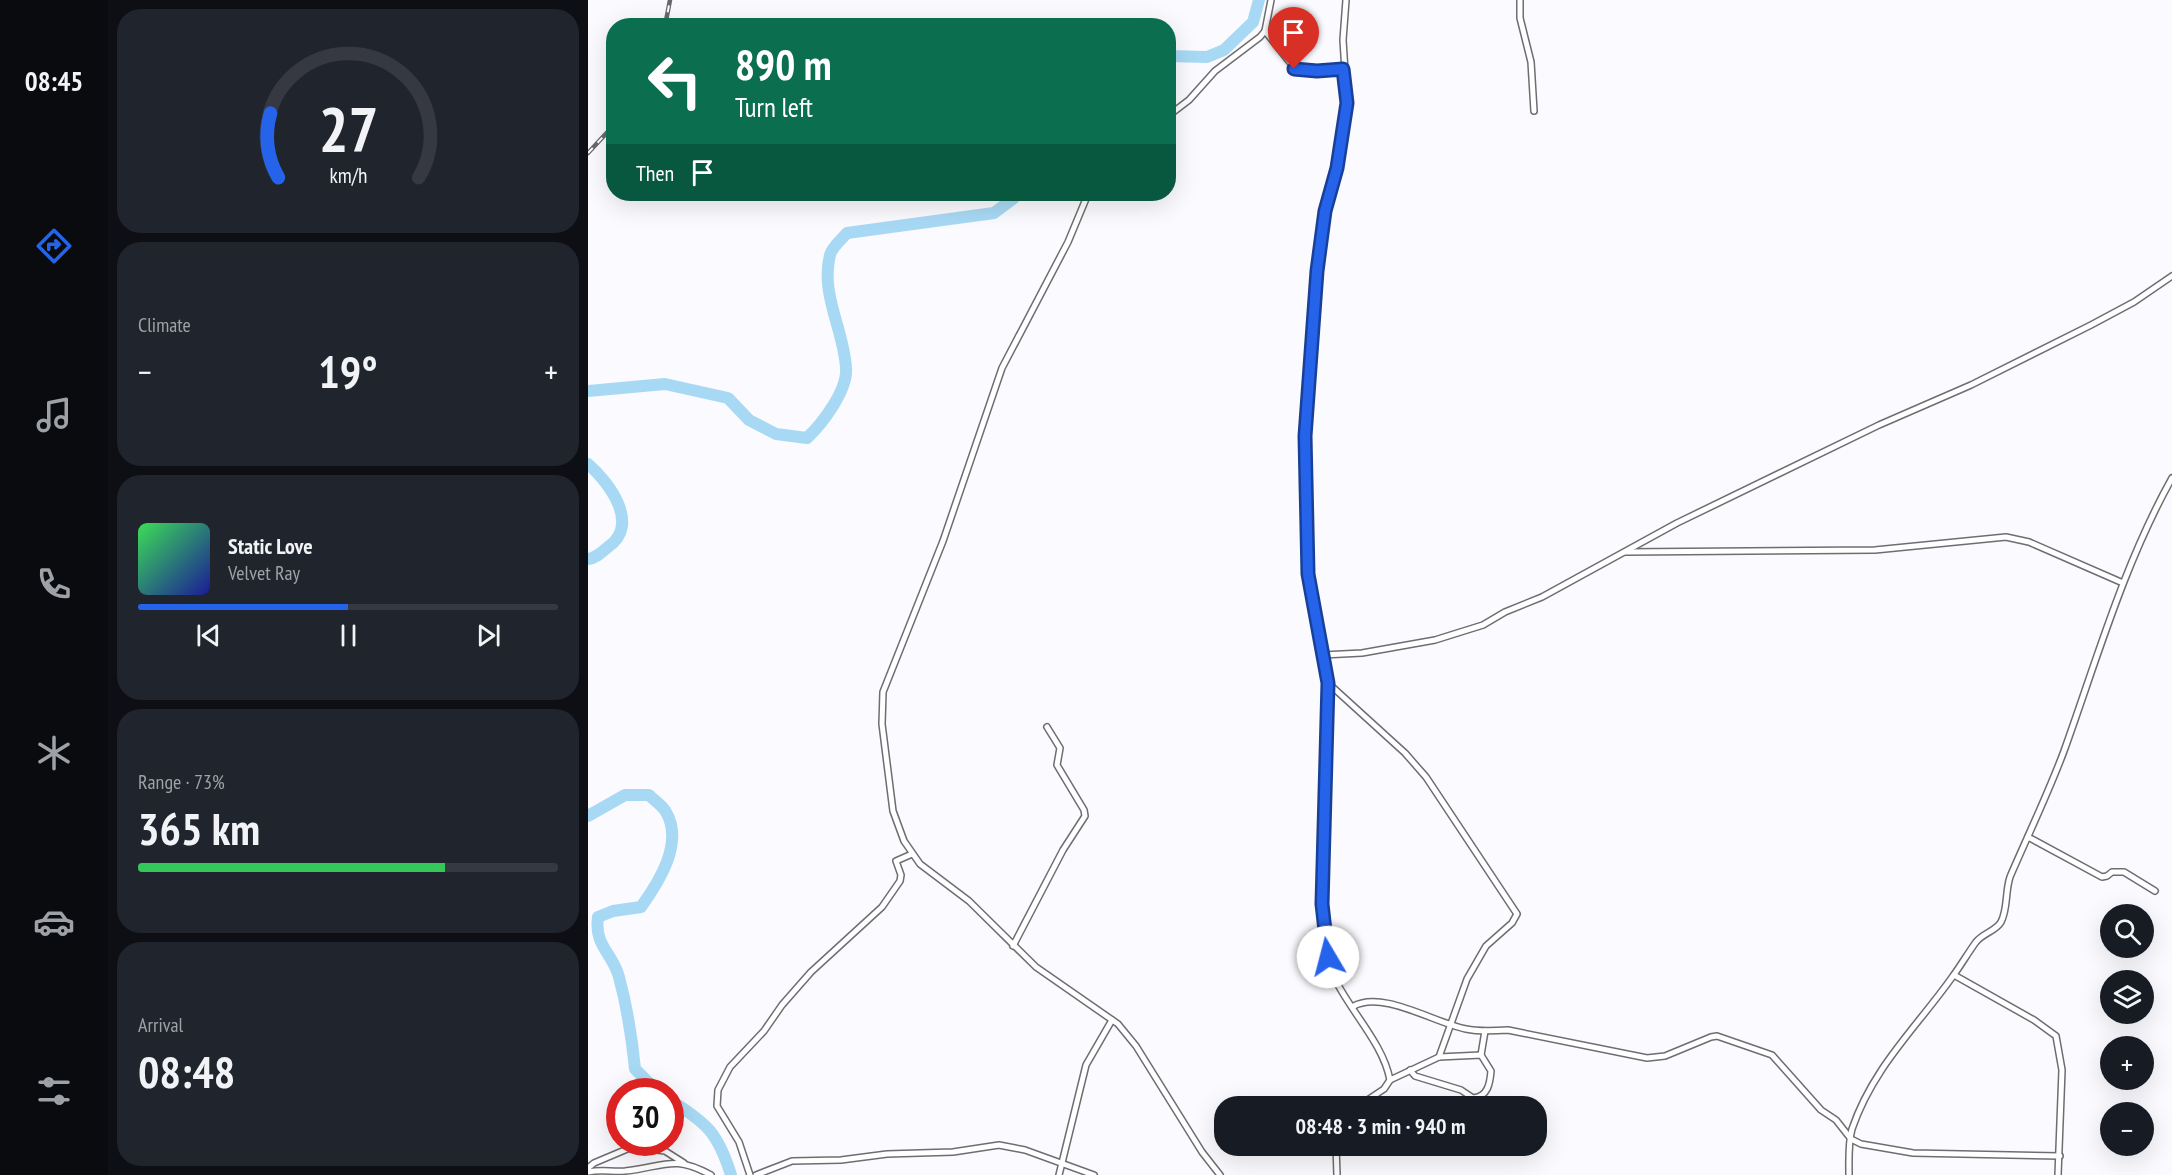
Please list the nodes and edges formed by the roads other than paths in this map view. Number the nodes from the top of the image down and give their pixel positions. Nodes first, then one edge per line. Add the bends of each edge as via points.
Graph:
1 (1271, 0) edge
2 (1346, 0) edge
3 (1520, 0) edge
4 (1265, 31) junction
5 (1343, 69) junction
6 (1176, 110) edge
7 (1534, 111) dead end
8 (1085, 201) edge
9 (2172, 276) edge
10 (2172, 478) edge
11 (1624, 552) junction
12 (2123, 583) junction
13 (1323, 655) junction
14 (1328, 683) junction
15 (1047, 727) dead end
16 (2028, 837) junction
17 (912, 854) junction
18 (2155, 891) dead end
19 (1013, 946) junction
20 (1954, 975) junction
21 (1352, 1007) junction
22 (1112, 1020) junction
23 (1450, 1024) junction
24 (1485, 1032) junction
25 (1481, 1055) junction
26 (1439, 1057) junction
27 (1410, 1070) junction
28 (1390, 1080) junction
29 (1374, 1096) edge
30 (1851, 1139) junction
31 (1336, 1156) edge
32 (2060, 1156) junction
33 (684, 1163) junction
34 (1061, 1163) junction
35 (588, 1170) edge
36 (711, 1175) edge
37 (750, 1175) edge
38 (756, 1175) edge
39 (1059, 1175) edge
40 (1094, 1175) edge
41 (1220, 1175) edge
42 (1337, 1175) edge
43 (1848, 1175) edge
44 (2058, 1175) edge

1 - 4 street
2 - 5 street
3 - 7 street via 1520,18 1531,62
4 - 5 street via 1294,69
4 - 6 street via 1215,71
5 - 13 street via 1347,103 1320,248 1305,436 1308,574
8 - 17 street via 1068,243 1002,368 943,541 883,692 882,724 893,811
9 - 11 street via 2091,325
10 - 12 street
11 - 12 street via 1875,550 2006,537 2029,542
11 - 13 street via 1542,597 1466,632 1370,651
12 - 16 street via 2064,751
13 - 14 street
14 - 21 street via 1322,904 1332,973
14 - 23 street via 1406,753 1426,777 1516,911 1516,919 1480,955
15 - 19 street via 1060,748 1057,765 1084,816
16 - 18 street via 2102,877 2124,872
16 - 20 street via 2006,888 2000,923 1978,939
17 - 19 street via 984,914
17 - 37 street via 896,861 900,881 882,908 811,972 730,1067 718,1090 717,1106 739,1142
19 - 22 street via 1050,978
20 - 30 street via 1901,1040 1868,1094
20 - 32 street via 2056,1036 2062,1070
21 - 23 street via 1367,1002 1390,1003
21 - 28 street
22 - 34 street via 1086,1065
22 - 41 street via 1136,1046
23 - 24 street
23 - 26 street
24 - 25 street
24 - 30 street via 1508,1030 1647,1058 1665,1056 1711,1036 1723,1038 1772,1055
25 - 26 street
25 - 27 street via 1491,1071 1486,1091 1478,1098 1415,1076
26 - 27 street
27 - 28 street
28 - 29 street
30 - 32 street via 1913,1153
30 - 43 street
31 - 42 street
32 - 44 street
33 - 35 street via 624,1171
33 - 35 street via 665,1151 632,1147 594,1163
33 - 36 street
34 - 38 street via 999,1145 792,1161
34 - 39 street
34 - 40 street

